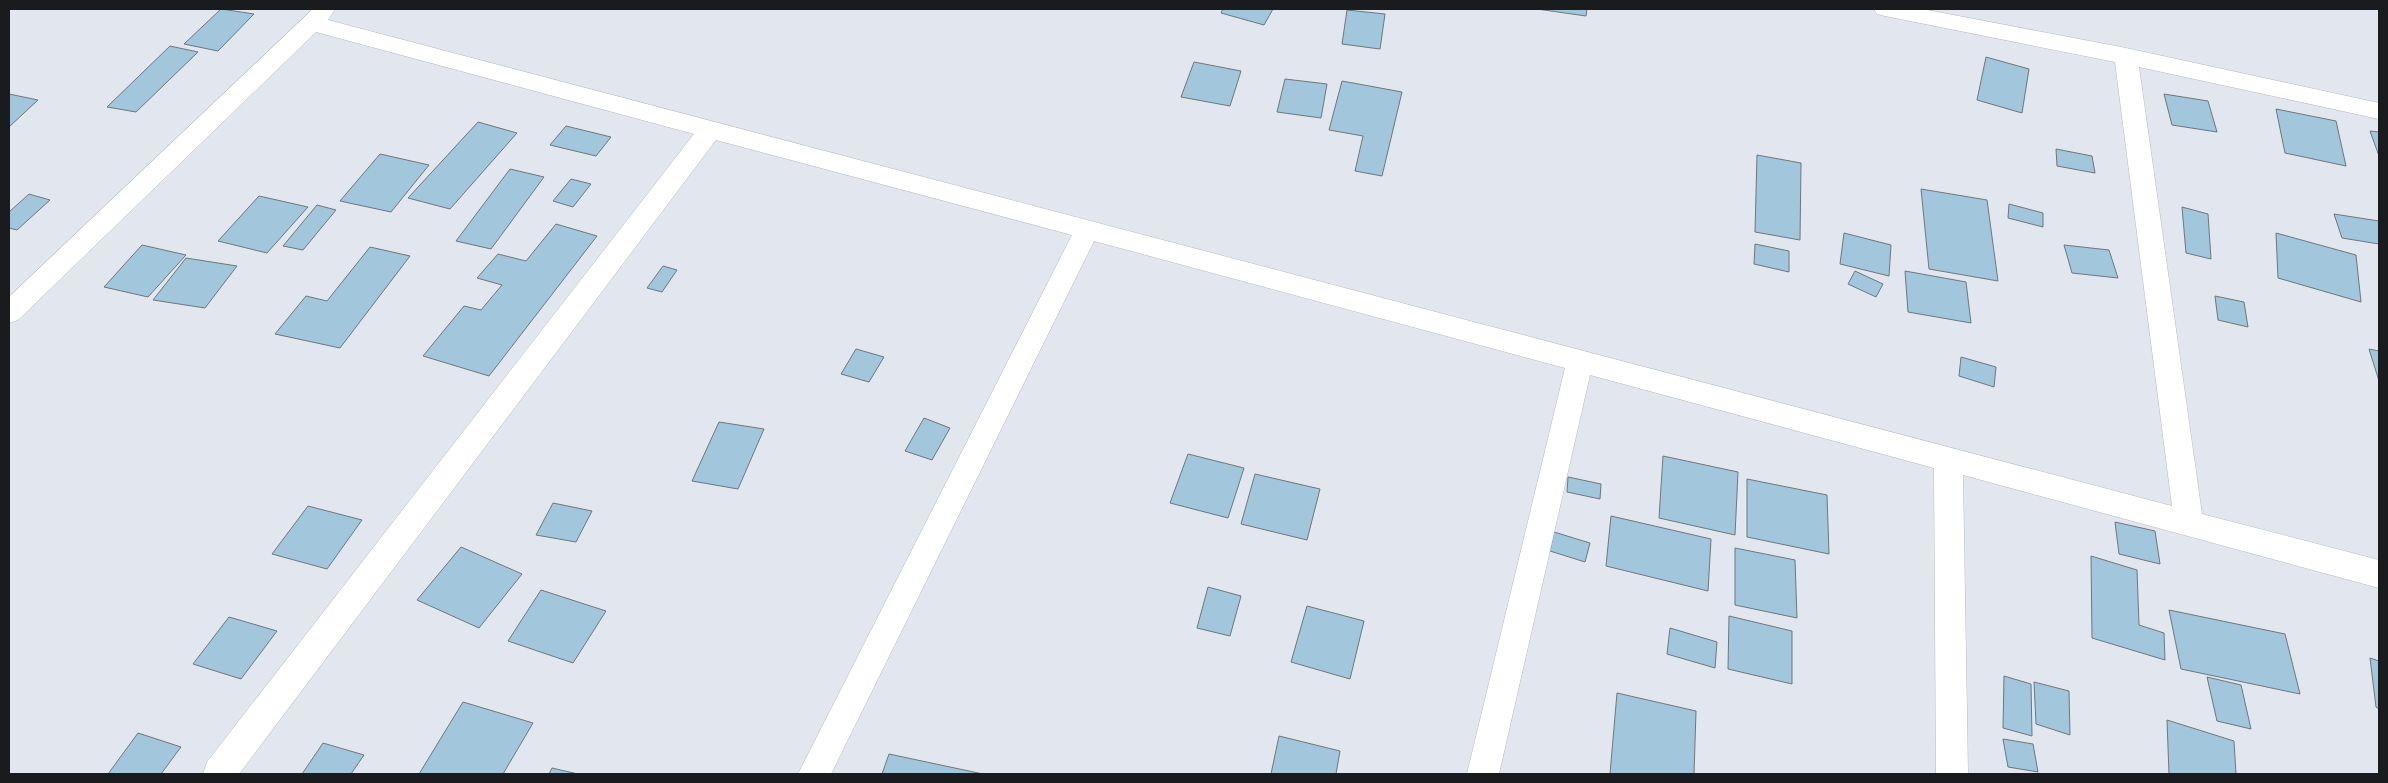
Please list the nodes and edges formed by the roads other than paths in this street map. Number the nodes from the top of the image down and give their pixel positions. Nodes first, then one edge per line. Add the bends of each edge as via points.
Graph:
1 (1885, 9) edge
2 (318, 16) edge
3 (2126, 56) junction
4 (2379, 111) edge
5 (711, 129) junction
6 (1087, 230) junction
7 (9, 313) edge
8 (1580, 361) junction
9 (1948, 459) junction
10 (2189, 523) junction
11 (2379, 574) edge
12 (219, 774) edge
13 (814, 774) edge
14 (1483, 774) edge
15 (1952, 774) edge

1 - 3 street
2 - 5 street
2 - 7 street
3 - 4 street
3 - 10 street
5 - 6 street
5 - 12 street
6 - 8 street
6 - 13 street
8 - 9 street
8 - 14 street
9 - 10 street
9 - 15 street
10 - 11 street

